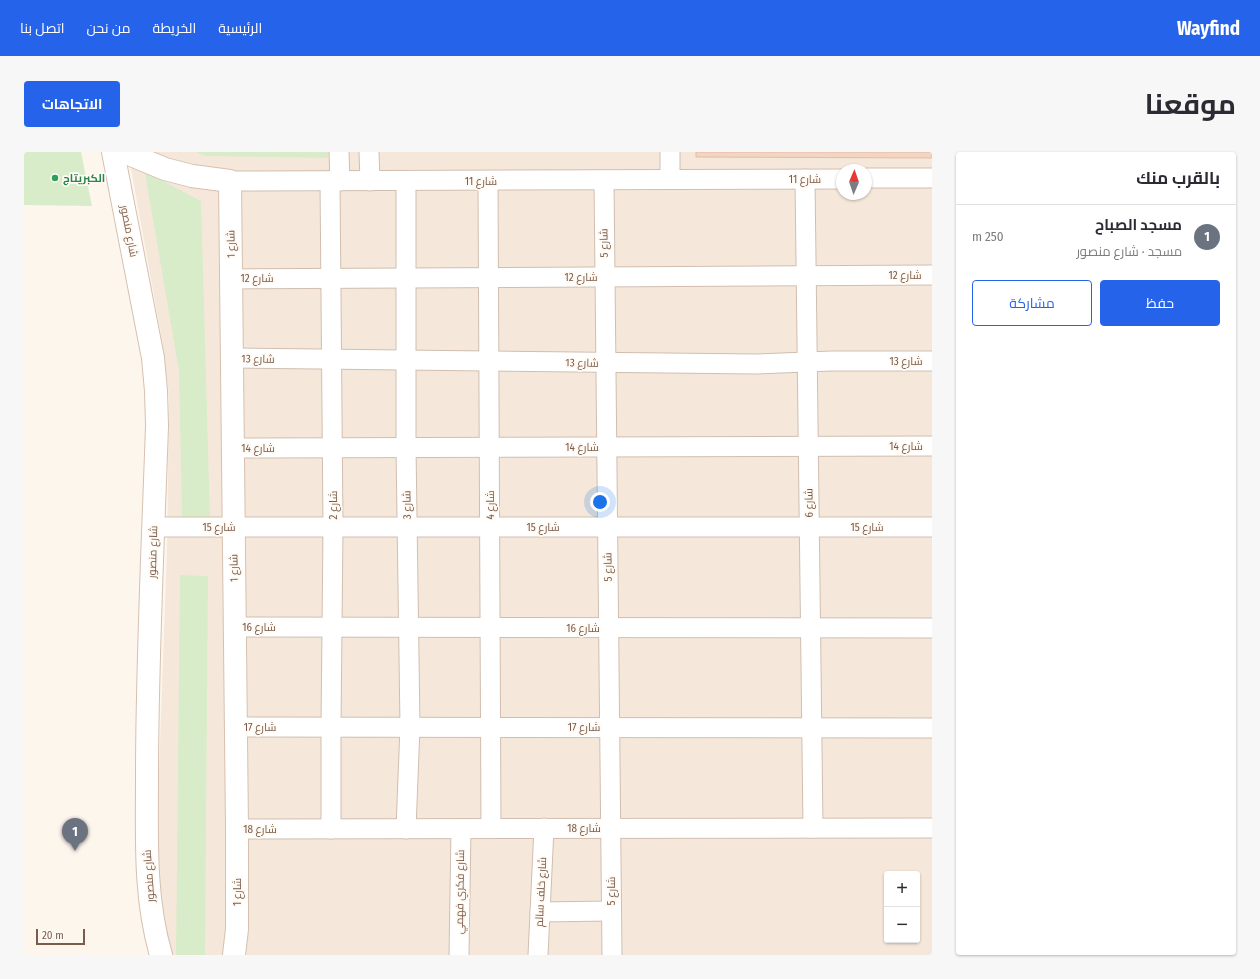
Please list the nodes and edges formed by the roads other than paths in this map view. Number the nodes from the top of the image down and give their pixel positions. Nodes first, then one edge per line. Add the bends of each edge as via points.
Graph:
1 (113, 152) edge
2 (124, 152) edge
3 (339, 152) edge
4 (370, 152) edge
5 (670, 152) edge
6 (836, 178) edge
7 (872, 178) edge
8 (932, 178) edge
9 (805, 179) junction
10 (604, 180) junction
11 (670, 180) junction
12 (230, 181) junction
13 (335, 181) junction
14 (370, 181) junction
15 (406, 181) junction
16 (488, 181) junction
17 (932, 275) edge
18 (605, 276) junction
19 (807, 276) junction
20 (489, 277) junction
21 (330, 278) junction
22 (406, 278) junction
23 (231, 279) junction
24 (233, 358) junction
25 (332, 360) junction
26 (406, 361) junction
27 (932, 361) edge
28 (489, 362) junction
29 (808, 362) junction
30 (606, 363) junction
31 (809, 446) junction
32 (932, 446) edge
33 (406, 447) junction
34 (489, 447) junction
35 (606, 447) junction
36 (233, 448) junction
37 (333, 448) junction
38 (154, 527) junction
39 (234, 527) junction
40 (333, 527) junction
41 (407, 527) junction
42 (490, 527) junction
43 (607, 527) junction
44 (810, 527) junction
45 (932, 527) edge
46 (332, 626) junction
47 (408, 626) junction
48 (235, 627) junction
49 (490, 627) junction
50 (608, 628) junction
51 (811, 628) junction
52 (932, 628) edge
53 (236, 727) junction
54 (331, 727) junction
55 (410, 727) junction
56 (490, 727) junction
57 (812, 727) junction
58 (610, 728) junction
59 (932, 728) edge
60 (461, 828) junction
61 (491, 828) junction
62 (544, 828) junction
63 (610, 828) junction
64 (813, 828) junction
65 (932, 828) edge
66 (237, 829) junction
67 (331, 829) junction
68 (406, 829) junction
69 (611, 911) junction
70 (540, 912) junction
71 (155, 929) junction
72 (150, 955) edge
73 (161, 955) edge
74 (234, 955) edge
75 (459, 955) edge
76 (538, 955) edge
77 (612, 955) edge

1 - 38 street, شارع منصور via 154,371 157,426
2 - 12 street, شارع 11 via 178,173
3 - 13 street, شارع 2
4 - 14 street
5 - 11 street
6 - 9 street, شارع 11
7 - 8 street
9 - 11 street, شارع 11
9 - 19 street, شارع 6
10 - 11 street, شارع 11
10 - 16 street, شارع 11
10 - 18 street, شارع 5
12 - 13 street, شارع 11
12 - 23 street, شارع 1
13 - 14 street, شارع 11
13 - 21 street, شارع 2
14 - 15 street, شارع 11
15 - 16 street, شارع 11
15 - 22 street, شارع 3
16 - 20 street, شارع 4
17 - 19 street, شارع 12
18 - 19 street, شارع 12
18 - 20 street, شارع 12
18 - 30 street, شارع 5
19 - 29 street, شارع 6
20 - 22 street, شارع 12
20 - 28 street, شارع 4
21 - 22 street, شارع 12
21 - 23 street, شارع 12
21 - 25 street, شارع 2
22 - 26 street, شارع 3
23 - 24 street, شارع 1
24 - 25 street, شارع 13
24 - 36 street, شارع 1
25 - 26 street, شارع 13
25 - 37 street, شارع 2
26 - 28 street, شارع 13
26 - 33 street, شارع 3
27 - 29 street, شارع 13
28 - 30 street, شارع 13
28 - 34 street, شارع 4
29 - 30 street, شارع 13
29 - 31 street, شارع 6
30 - 35 street, شارع 5
31 - 32 street, شارع 14
31 - 35 street, شارع 14
31 - 44 street, شارع 6
33 - 34 street, شارع 14
33 - 37 street, شارع 14
33 - 41 street, شارع 3
34 - 35 street, شارع 14
34 - 42 street, شارع 4
35 - 43 street, شارع 5
36 - 37 street, شارع 14
36 - 39 street, شارع 1
37 - 40 street, شارع 2
38 - 39 street, شارع 15
38 - 71 street, شارع منصور via 147,855
39 - 40 street, شارع 15
39 - 48 street, شارع 1
40 - 41 street, شارع 15
40 - 46 street, شارع 2
41 - 42 street, شارع 15
41 - 47 street, شارع 3
42 - 43 street, شارع 15
42 - 49 street, شارع 4
43 - 44 street, شارع 15
43 - 50 street, شارع 5
44 - 45 street, شارع 15
44 - 51 street, شارع 6
46 - 47 street, شارع 16
46 - 48 street, شارع 16
46 - 54 street, شارع 2
47 - 49 street, شارع 16
47 - 55 street, شارع 3
48 - 53 street, شارع 1
49 - 50 street, شارع 16
49 - 56 street, شارع 4
50 - 51 street, شارع 16
50 - 58 street, شارع 5
51 - 52 street, شارع 16
51 - 57 street, شارع 6
53 - 54 street, شارع 17
53 - 66 street, شارع 1
54 - 55 street, شارع 17
54 - 67 street, شارع 2
55 - 56 street, شارع 17
55 - 68 street, شارع 3
56 - 58 street, شارع 17
56 - 61 street, شارع 4
57 - 58 street, شارع 17
57 - 59 street, شارع 17
57 - 64 street, شارع 6
58 - 63 street, شارع 5
60 - 61 street, شارع 18
60 - 68 street, شارع 18
60 - 75 street, شارع فكري فهمي
61 - 62 street, شارع 18
62 - 63 street, شارع 18
62 - 70 street, شارع خلف سالم
63 - 64 street, شارع 18
63 - 69 street, شارع 5
64 - 65 street, شارع 18
66 - 67 street, شارع 18
66 - 74 street, شارع 1 via 237,929
67 - 68 street, شارع 18
69 - 70 street
69 - 77 street, شارع 5
70 - 76 street, شارع خلف سالم
71 - 72 street
71 - 73 street, شارع منصور

